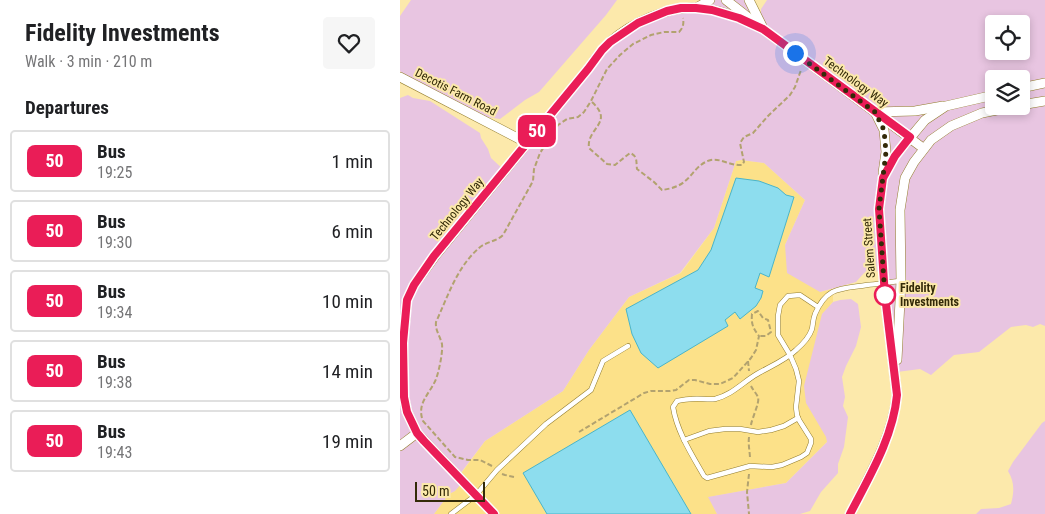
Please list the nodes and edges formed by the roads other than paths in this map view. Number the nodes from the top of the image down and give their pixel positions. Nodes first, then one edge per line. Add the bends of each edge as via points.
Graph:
1 (710, 0) edge
2 (726, 0) edge
3 (749, 0) edge
4 (696, 8) junction
5 (763, 29) junction
6 (400, 77) edge
7 (1045, 83) edge
8 (1030, 86) edge
9 (985, 97) edge
10 (1045, 101) edge
11 (1030, 104) edge
12 (946, 106) junction
13 (875, 112) junction
14 (985, 112) edge
15 (910, 137) junction
16 (528, 143) junction
17 (923, 148) junction
18 (883, 178) junction
19 (884, 282) junction
20 (901, 282) junction
21 (818, 307) junction
22 (628, 346) dead end
23 (790, 355) junction
24 (402, 367) edge
25 (895, 372) junction
26 (798, 418) junction
27 (417, 433) junction
28 (684, 440) junction
29 (400, 446) edge
30 (476, 495) junction
31 (451, 514) edge
32 (494, 514) edge
33 (850, 514) edge

1 - 4 street
2 - 5 street, Technology Way
3 - 5 street
4 - 5 street, Technology Way via 726,14
4 - 16 street, Technology Way via 667,11 638,23 610,42
5 - 13 street, Technology Way
6 - 16 street, Decotis Farm Road
7 - 8 street
9 - 12 street, Salem Street
10 - 11 street
12 - 13 street
12 - 15 street, Salem Street via 925,120
13 - 15 street, Technology Way
13 - 18 street via 884,130
14 - 17 street, Salem Street via 951,126
15 - 17 street, Technology Way
15 - 18 street, Salem Street
16 - 24 street, Technology Way via 434,256 414,285 407,300
17 - 20 street, Salem Street via 905,178 900,210
18 - 19 street, Salem Street via 879,209
19 - 20 lane
19 - 21 lane via 839,288
19 - 25 street, Salem Street
20 - 25 street, Salem Street
21 - 23 lane via 806,342
21 - 23 lane via 800,295 788,296 780,305 778,335
22 - 30 lane via 603,361 591,390 546,424 497,470
23 - 26 lane via 799,380
23 - 28 lane via 726,396 677,401 673,407
24 - 27 street, Technology Way via 407,412
25 - 33 street, Salem Street via 897,395 892,425
26 - 28 lane via 771,430 725,429
26 - 28 lane via 811,438 807,452 772,467 750,466 707,478
27 - 29 street
27 - 30 street, Technology Way
30 - 31 lane
30 - 32 street, Technology Way

